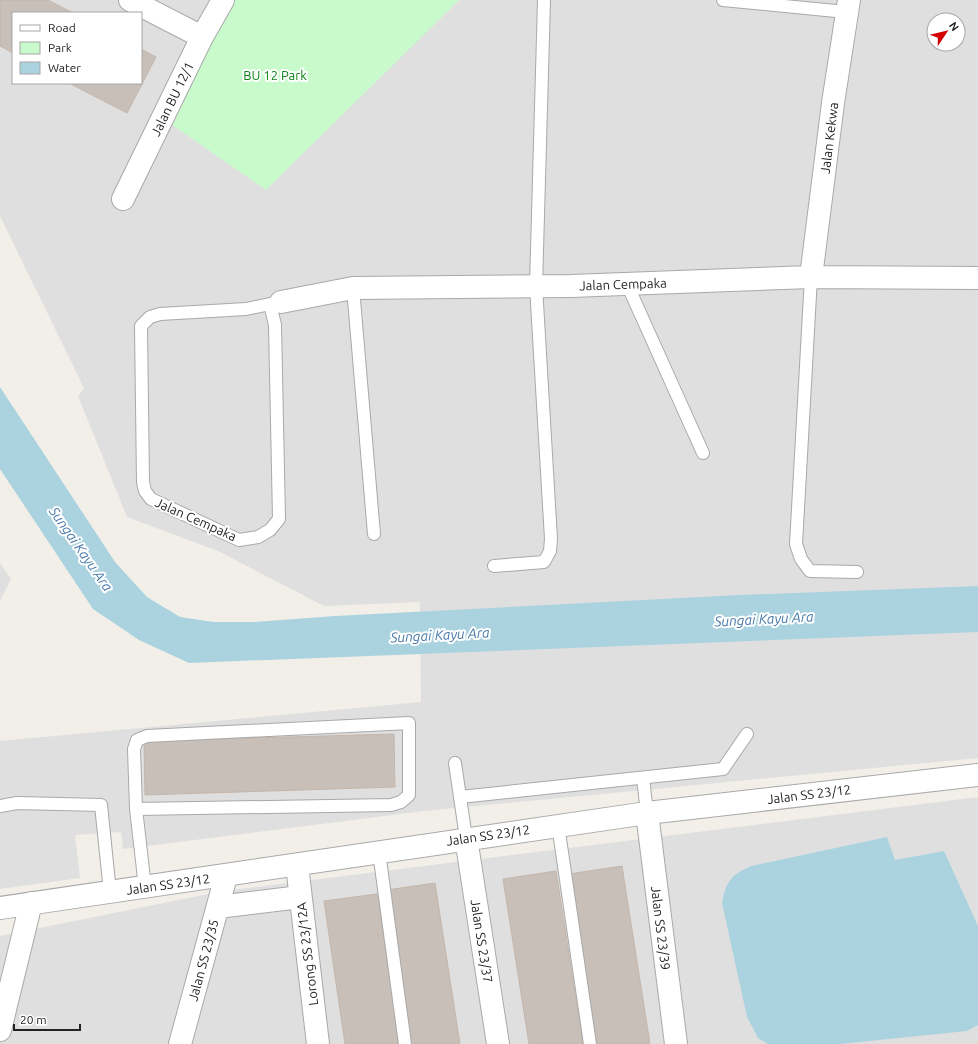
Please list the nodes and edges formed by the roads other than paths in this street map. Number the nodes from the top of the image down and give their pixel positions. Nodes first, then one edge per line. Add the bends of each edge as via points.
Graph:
1 (130, 0) edge
2 (223, 0) edge
3 (544, 0) edge
4 (723, 0) edge
5 (848, 6) edge
6 (202, 37) junction
7 (123, 199) dead end
8 (811, 277) junction
9 (978, 278) edge
10 (627, 284) junction
11 (536, 286) junction
12 (353, 288) junction
13 (275, 303) junction
14 (703, 452) dead end
15 (374, 534) dead end
16 (494, 566) dead end
17 (857, 572) dead end
18 (748, 734) dead end
19 (455, 763) dead end
20 (978, 775) edge
21 (642, 778) junction
22 (460, 797) junction
23 (0, 806) edge
24 (136, 809) junction
25 (647, 813) junction
26 (558, 825) junction
27 (466, 838) junction
28 (379, 852) junction
29 (297, 865) junction
30 (226, 876) junction
31 (145, 887) junction
32 (110, 892) junction
33 (300, 897) junction
34 (31, 903) junction
35 (218, 907) junction
36 (0, 908) edge
37 (0, 1030) edge
38 (180, 1044) edge
39 (318, 1044) edge
40 (405, 1044) edge
41 (498, 1044) edge
42 (590, 1044) edge
43 (676, 1044) edge

1 - 6 street
2 - 6 street, Jalan BU 12/1
3 - 11 lane
4 - 5 lane
5 - 8 street, Jalan Kekwa
6 - 7 street, Jalan BU 12/1
8 - 9 street, Jalan Cempaka
8 - 10 street, Jalan Cempaka
8 - 17 lane via 796,544 801,559 810,571
10 - 11 street, Jalan Cempaka
10 - 14 lane
11 - 12 street, Jalan Cempaka
11 - 16 lane via 550,551 544,562
12 - 13 street, Jalan Cempaka
12 - 15 lane
13 - 13 lane, Jalan Cempaka via 279,519 270,530 258,537 239,540 151,499 145,490 141,326 150,317 160,314 246,309
18 - 21 lane via 723,769
19 - 22 lane
20 - 25 street, Jalan SS 23/12
21 - 22 lane
21 - 25 lane
22 - 27 lane
23 - 32 lane via 17,803 101,805
24 - 24 lane via 391,805 401,802 409,795 408,723 146,736 138,740 134,749
24 - 31 lane
25 - 26 street, Jalan SS 23/12
25 - 43 street, Jalan SS 23/39
26 - 27 street, Jalan SS 23/12
26 - 42 lane
27 - 28 street, Jalan SS 23/12
27 - 41 street, Jalan SS 23/37
28 - 29 street, Jalan SS 23/12
28 - 40 lane
29 - 30 street, Jalan SS 23/12
29 - 33 street, Lorong SS 23/12A
30 - 31 street, Jalan SS 23/12
30 - 35 street, Jalan SS 23/35
31 - 32 street, Jalan SS 23/12
32 - 34 street, Jalan SS 23/12
33 - 35 street
33 - 39 street, Lorong SS 23/12A
34 - 36 street, Jalan SS 23/12
34 - 37 street
35 - 38 street, Jalan SS 23/35

